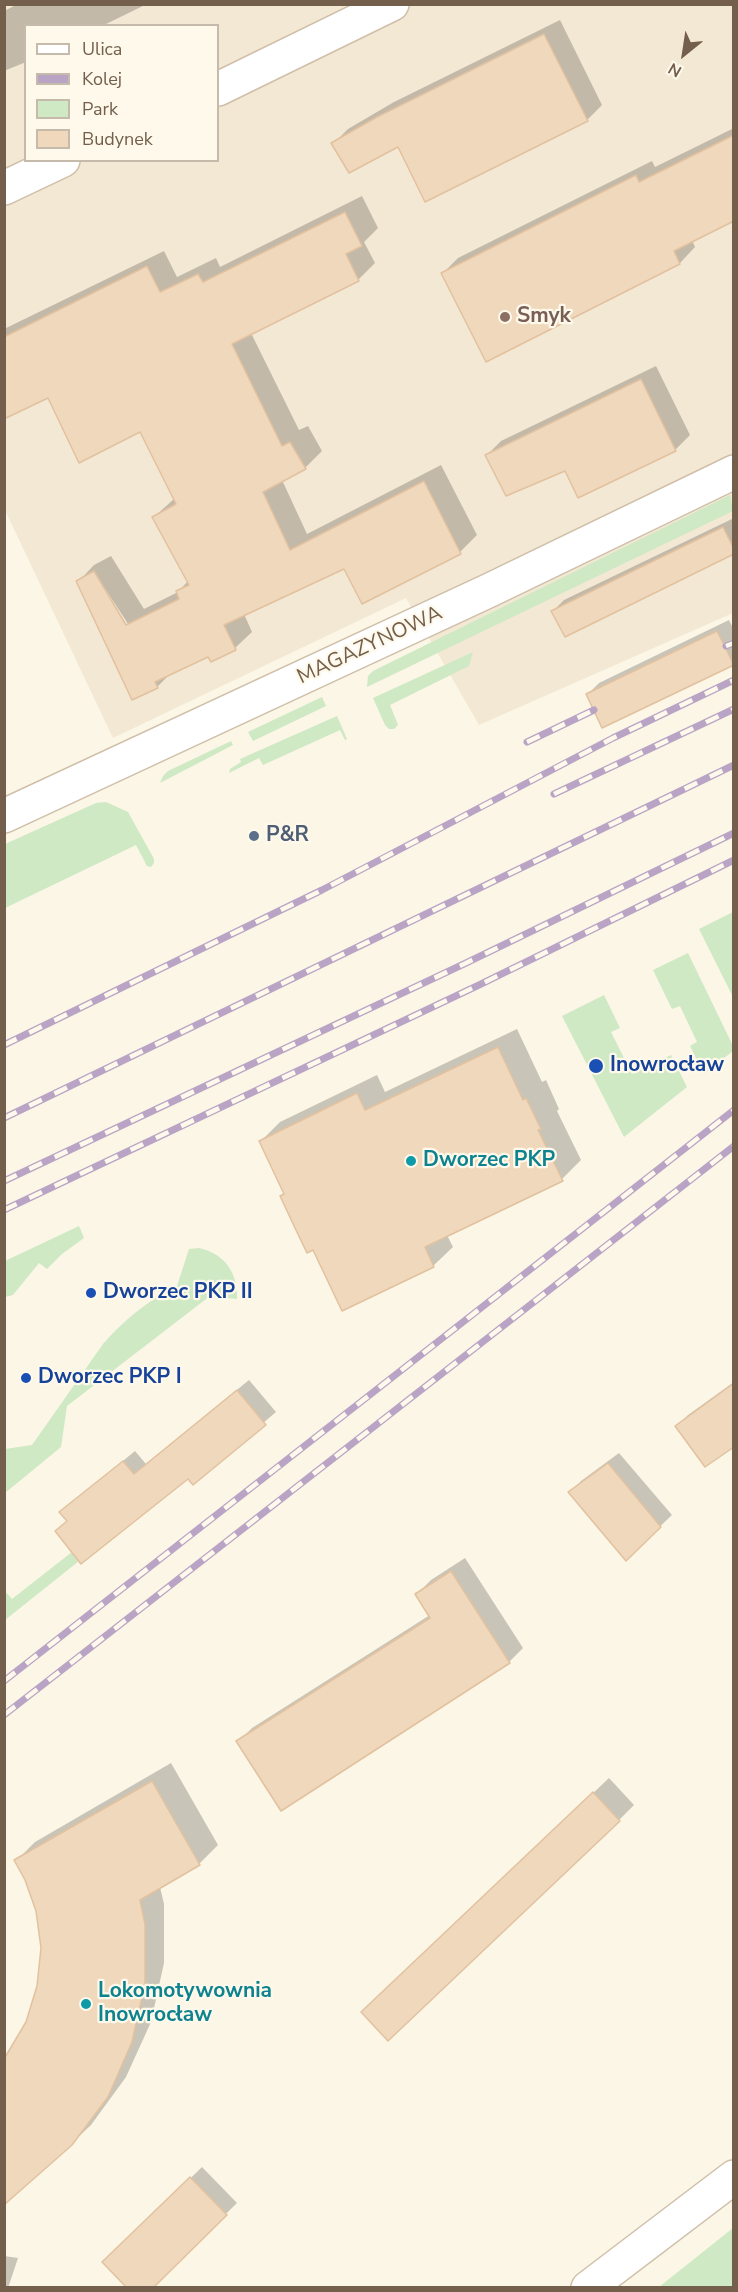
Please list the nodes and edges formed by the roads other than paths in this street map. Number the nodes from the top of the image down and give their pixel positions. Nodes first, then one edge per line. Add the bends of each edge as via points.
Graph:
1 (392, 4) edge
2 (219, 88) edge
3 (59, 162) edge
4 (4, 188) edge
5 (734, 472) edge
6 (4, 816) edge
7 (734, 2177) edge
8 (588, 2288) edge

1 - 2 street
3 - 4 street
5 - 6 street, MAGAZYNOWA
7 - 8 street

